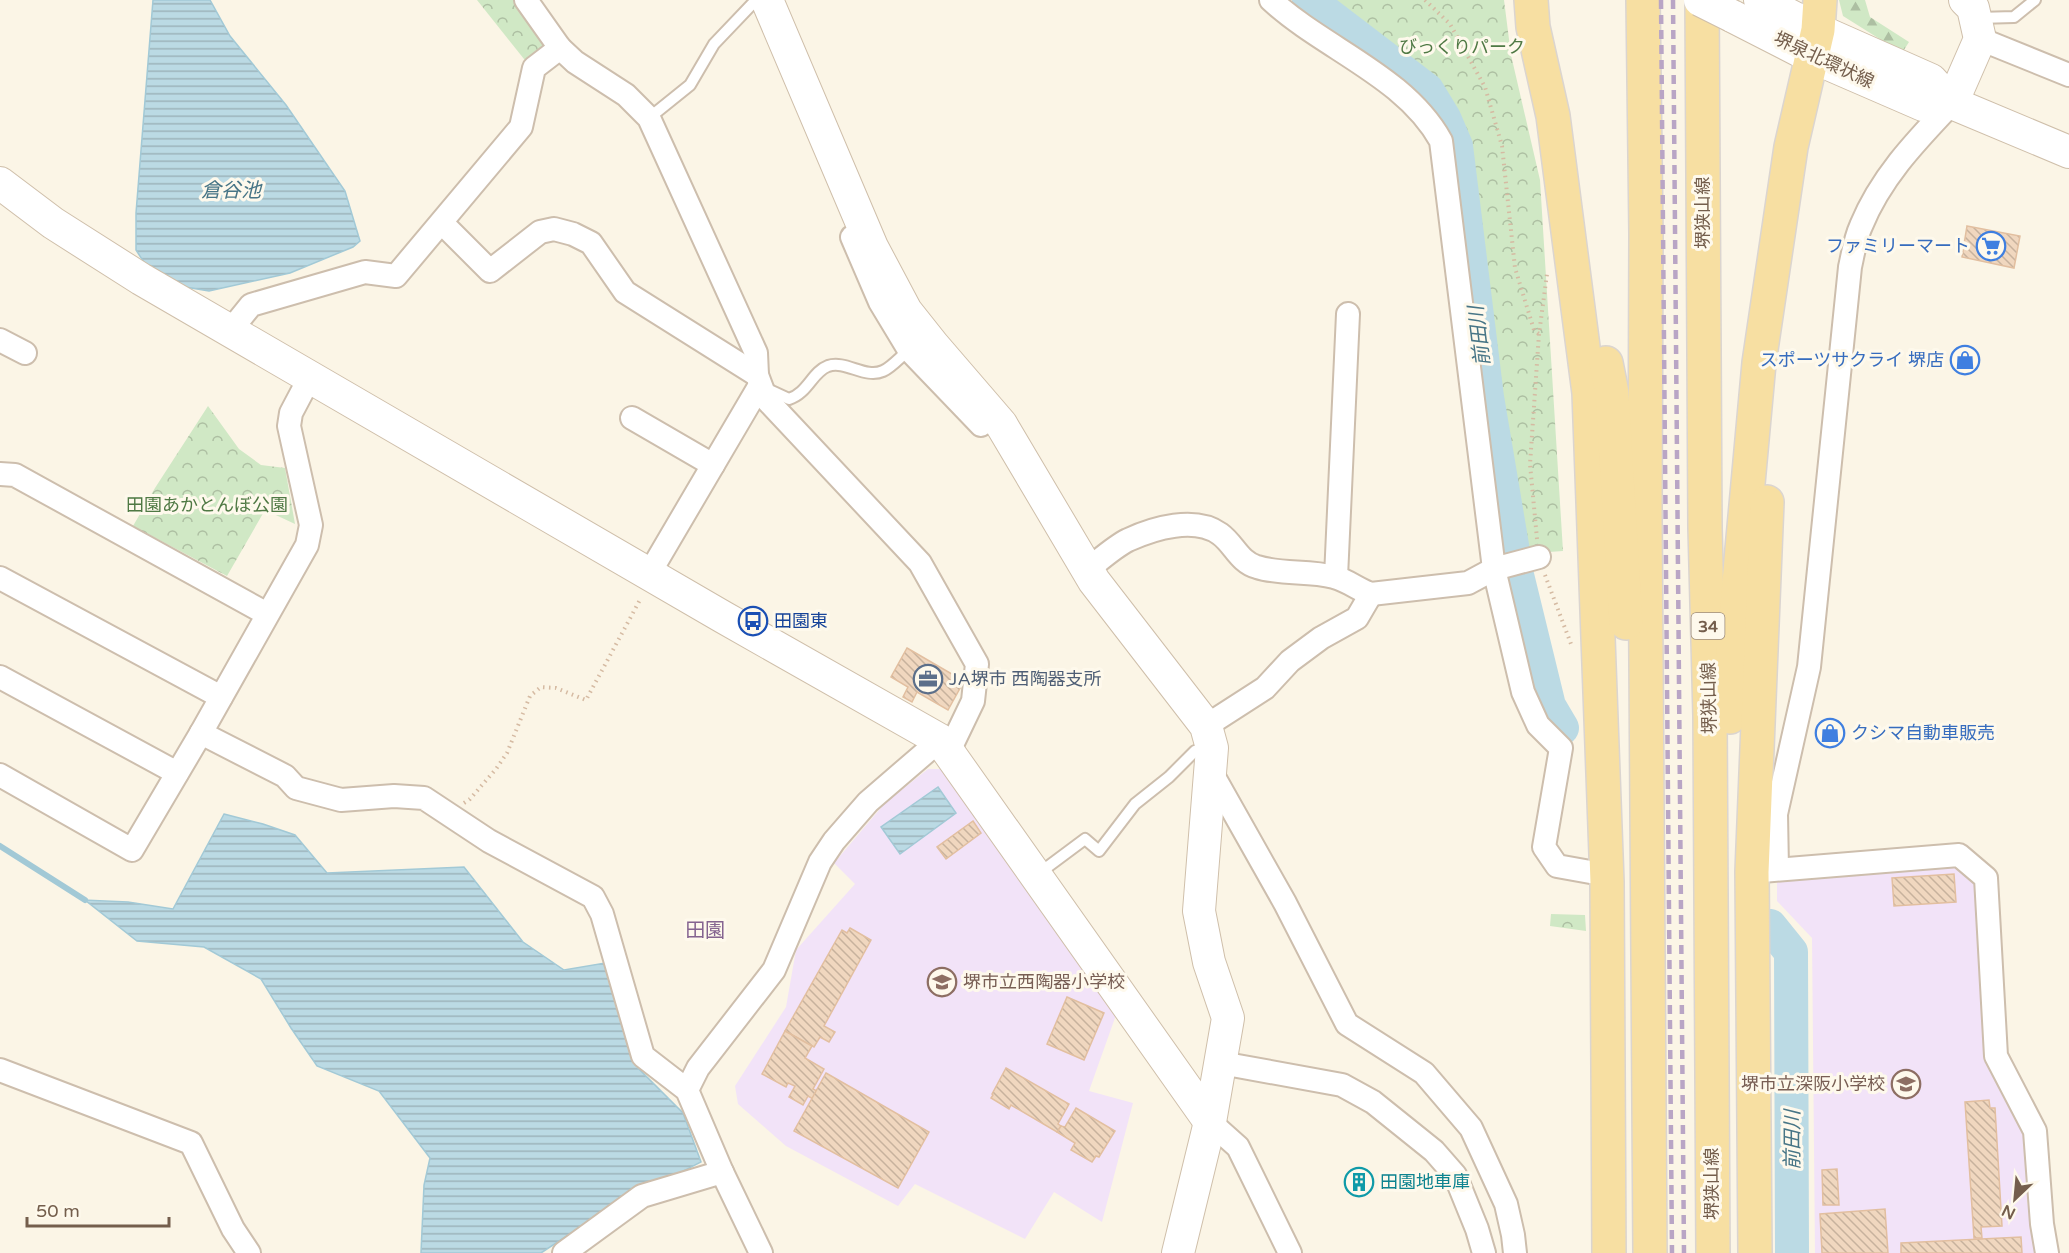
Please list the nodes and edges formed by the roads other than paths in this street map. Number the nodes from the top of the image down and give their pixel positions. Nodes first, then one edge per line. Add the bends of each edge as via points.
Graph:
1 (526, 0) edge
2 (756, 0) edge
3 (767, 0) edge
4 (1271, 0) edge
5 (1531, 0) edge
6 (1643, 0) edge
7 (1701, 0) edge
8 (1760, 0) edge
9 (2035, 0) edge
10 (1974, 19) edge
11 (1816, 29) edge
12 (560, 48) junction
13 (2069, 75) edge
14 (1952, 103) junction
15 (1553, 116) junction
16 (649, 118) junction
17 (2069, 152) edge
18 (0, 183) edge
19 (859, 216) junction
20 (442, 223) junction
21 (1348, 314) dead end
22 (230, 331) junction
23 (0, 340) edge
24 (909, 350) junction
25 (26, 353) dead end
26 (1759, 363) junction
27 (310, 377) junction
28 (758, 380) junction
29 (993, 414) junction
30 (632, 418) dead end
31 (713, 465) junction
32 (0, 474) edge
33 (1534, 559) road end
34 (1494, 569) junction
35 (1087, 570) junction
36 (651, 575) junction
37 (1336, 577) junction
38 (0, 578) edge
39 (1371, 594) junction
40 (267, 614) junction
41 (0, 677) edge
42 (221, 697) junction
43 (201, 733) junction
44 (945, 746) junction
45 (1209, 748) junction
46 (177, 773) junction
47 (0, 774) edge
48 (1649, 806) junction
49 (1764, 871) junction
50 (1607, 875) junction
51 (1035, 876) junction
52 (1221, 1063) junction
53 (1712, 1066) junction
54 (0, 1070) edge
55 (687, 1090) junction
56 (1210, 1122) junction
57 (722, 1172) junction
58 (249, 1253) edge
59 (564, 1253) edge
60 (761, 1253) edge
61 (1178, 1253) edge
62 (1290, 1253) edge
63 (1484, 1253) edge
64 (1515, 1253) edge
65 (1609, 1253) edge
66 (1650, 1253) edge
67 (1713, 1253) edge
68 (1755, 1253) edge
69 (2047, 1253) edge

1 - 12 street
2 - 16 lane via 714,44 690,85
3 - 19 street
4 - 34 street via 1406,97 1441,141
5 - 15 main road via 1533,27
6 - 48 main road
7 - 11 street, 堺泉北環状線, bridge via 1732,16
7 - 53 main road, 堺狭山線 / 34
8 - 11 street, 堺泉北環状線
9 - 10 lane via 2014,17
10 - 13 street
10 - 14 street
11 - 14 street, 堺泉北環状線 via 1931,80
11 - 26 main road via 1791,147
12 - 16 street via 626,95
12 - 20 street via 534,68 521,127
14 - 17 street, 堺泉北環状線
14 - 49 street via 1907,150 1876,195 1860,228 1850,267 1809,667
15 - 48 main road via 1612,393 1630,695
15 - 50 main road via 1589,393
16 - 28 street via 756,353
18 - 22 street via 73,236
19 - 24 street via 852,238 880,302
19 - 29 street via 906,311
20 - 22 street via 396,276 365,272 251,305
20 - 28 street via 490,271 540,232 554,229 573,234 591,243 625,292
21 - 37 street
22 - 27 street
23 - 25 street
24 - 28 lane via 883,371 867,373 829,366 798,396 789,399
24 - 29 street via 981,425
26 - 49 main road via 1769,465
26 - 53 main road via 1733,648
27 - 36 street
27 - 40 street via 291,413 289,426 311,525 306,545
28 - 31 street
28 - 44 street via 771,405 920,562 977,664 973,701
29 - 35 street
30 - 31 street
31 - 36 street
32 - 40 street via 15,475
33 - 34 street
34 - 39 street via 1468,583
34 - 50 street via 1523,692 1538,725 1561,748 1544,847 1557,866
35 - 37 street via 1126,541 1150,531 1186,525 1206,526 1222,535 1238,556 1254,566
35 - 45 street
36 - 44 street
37 - 39 street
38 - 42 street
39 - 45 street via 1357,618 1290,661
40 - 42 street
41 - 46 street
42 - 43 street
43 - 46 street
43 - 55 street via 285,776 296,788 340,800 424,798 489,841 593,897 602,914 643,1056
44 - 51 street
44 - 55 street via 868,802 834,841 820,862 774,970 698,1068
45 - 51 lane via 1195,751 1135,804 1099,851 1085,839
45 - 52 street via 1198,910 1209,962 1228,1018
45 - 64 street via 1347,1024 1424,1073 1471,1128 1506,1204
46 - 47 street via 132,850
48 - 66 main road
49 - 68 main road
49 - 69 street via 1959,855 1986,878 1996,1056 2035,1131
50 - 65 main road
51 - 56 street
52 - 56 street
52 - 63 street via 1342,1085 1372,1102 1434,1151 1455,1175
53 - 67 main road, 堺狭山線 / 34
54 - 58 street via 191,1143
55 - 57 street
56 - 61 street
56 - 62 street via 1238,1147
57 - 59 street via 642,1196
57 - 60 street

